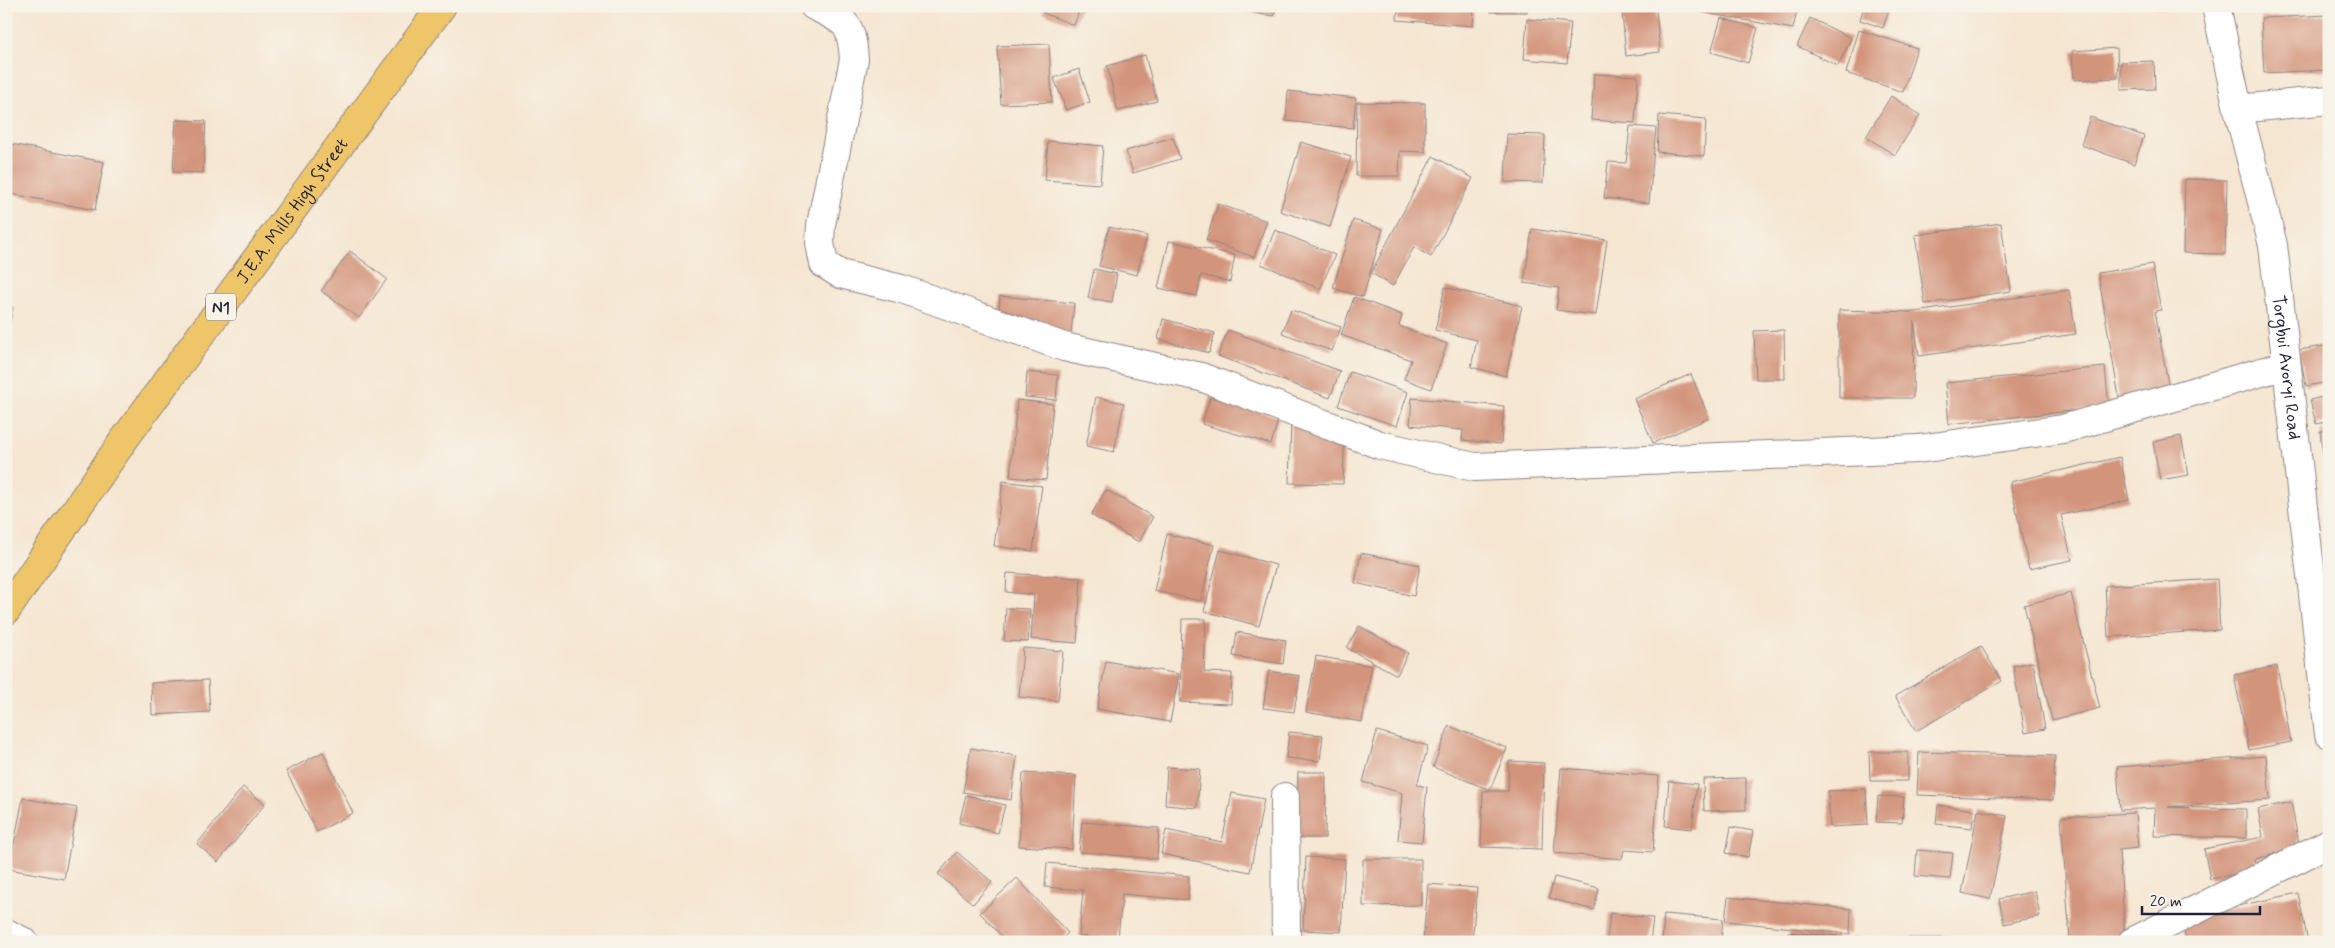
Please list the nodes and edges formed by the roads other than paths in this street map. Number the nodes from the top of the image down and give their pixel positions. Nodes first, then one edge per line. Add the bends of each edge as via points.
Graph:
1 (442, 6) edge
2 (814, 6) edge
3 (2216, 6) edge
4 (2329, 100) edge
5 (2238, 109) junction
6 (2286, 365) junction
7 (6, 612) edge
8 (2329, 734) edge
9 (1285, 797) dead end
10 (2329, 843) edge
11 (6, 933) edge
12 (24, 942) edge
13 (1286, 942) edge
14 (2132, 942) edge

1 - 7 highway, J.E.A. Mills High Street / N1 via 123,441
2 - 6 street via 843,20 852,35 854,59 821,225 824,264 840,274 902,289 1064,347 1201,377 1380,445 1474,467 1918,449 2063,429
3 - 5 street, Torgbui Avoryi Road
4 - 5 street
5 - 6 street, Torgbui Avoryi Road via 2273,245
6 - 8 street, Torgbui Avoryi Road
9 - 13 street
10 - 14 street
11 - 12 street

